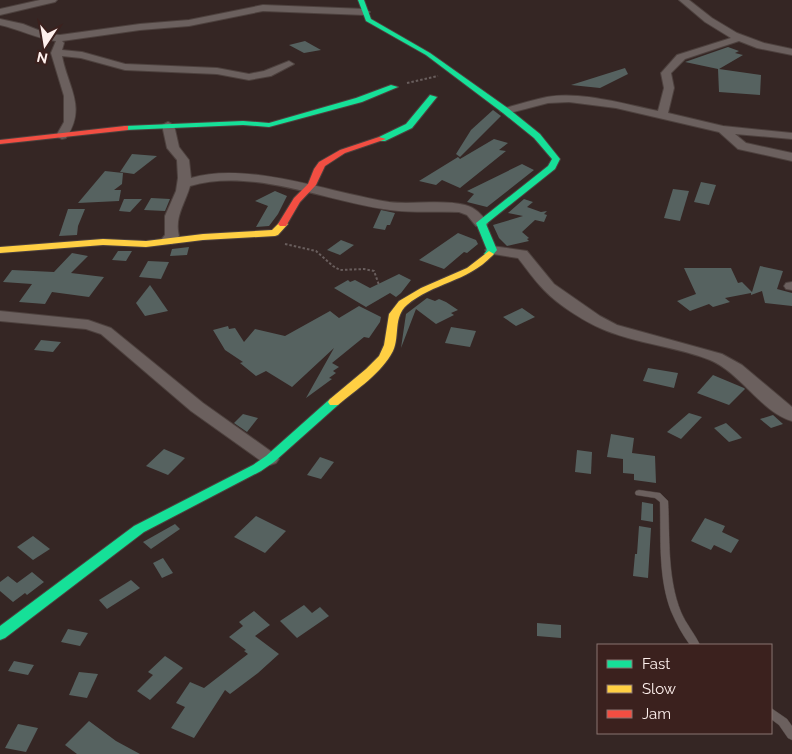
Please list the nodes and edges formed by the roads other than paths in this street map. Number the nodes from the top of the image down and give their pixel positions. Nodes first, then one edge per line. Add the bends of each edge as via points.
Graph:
1 (52, 0) edge
2 (361, 0) edge
3 (684, 0) edge
4 (0, 12) edge
5 (365, 12) junction
6 (0, 22) edge
7 (60, 38) junction
8 (737, 39) junction
9 (792, 52) edge
10 (56, 53) junction
11 (289, 64) dead end
12 (394, 87) road end
13 (433, 98) dead end
14 (506, 111) junction
15 (662, 116) junction
16 (168, 125) junction
17 (723, 129) junction
18 (62, 136) junction
19 (792, 136) edge
20 (0, 142) edge
21 (792, 157) edge
22 (184, 184) junction
23 (306, 188) junction
24 (482, 223) junction
25 (167, 241) junction
26 (0, 250) edge
27 (492, 250) junction
28 (0, 316) edge
29 (792, 415) edge
30 (270, 459) junction
31 (639, 493) dead end
32 (0, 634) edge
33 (694, 644) edge
34 (772, 714) edge
35 (792, 735) edge

1 - 4 street
2 - 5 street
3 - 8 street via 716,28
5 - 7 street via 263,8 189,23
5 - 14 street via 368,20 428,54
6 - 7 street via 46,37
7 - 10 street
8 - 9 street
8 - 15 street via 678,60 666,72 669,86
10 - 11 street via 82,55 115,66 217,71 249,77 267,74
10 - 18 street via 69,96 70,122
12 - 16 street via 269,125
13 - 23 street via 417,121 397,134 357,146 322,162 314,173 311,186
14 - 15 street via 548,100 569,99
14 - 24 street via 537,136 556,159 552,167
15 - 17 street
16 - 18 street
16 - 22 street via 173,148 183,160
17 - 19 street
17 - 21 street via 742,146
18 - 20 street
22 - 23 street via 207,177 222,177 272,181
22 - 25 street via 168,227 172,236
23 - 24 street via 390,206 461,208 472,212
23 - 25 street via 282,228 275,233
24 - 27 street via 484,237
25 - 26 street via 146,244 97,242
27 - 29 street via 522,254 561,297 612,328 716,357 736,369
27 - 30 street via 480,263 404,303 390,318 388,349 380,361
28 - 30 street via 88,325 106,331 197,407
30 - 32 street via 139,529
31 - 33 lane via 658,495 664,501 668,591
34 - 35 lane

